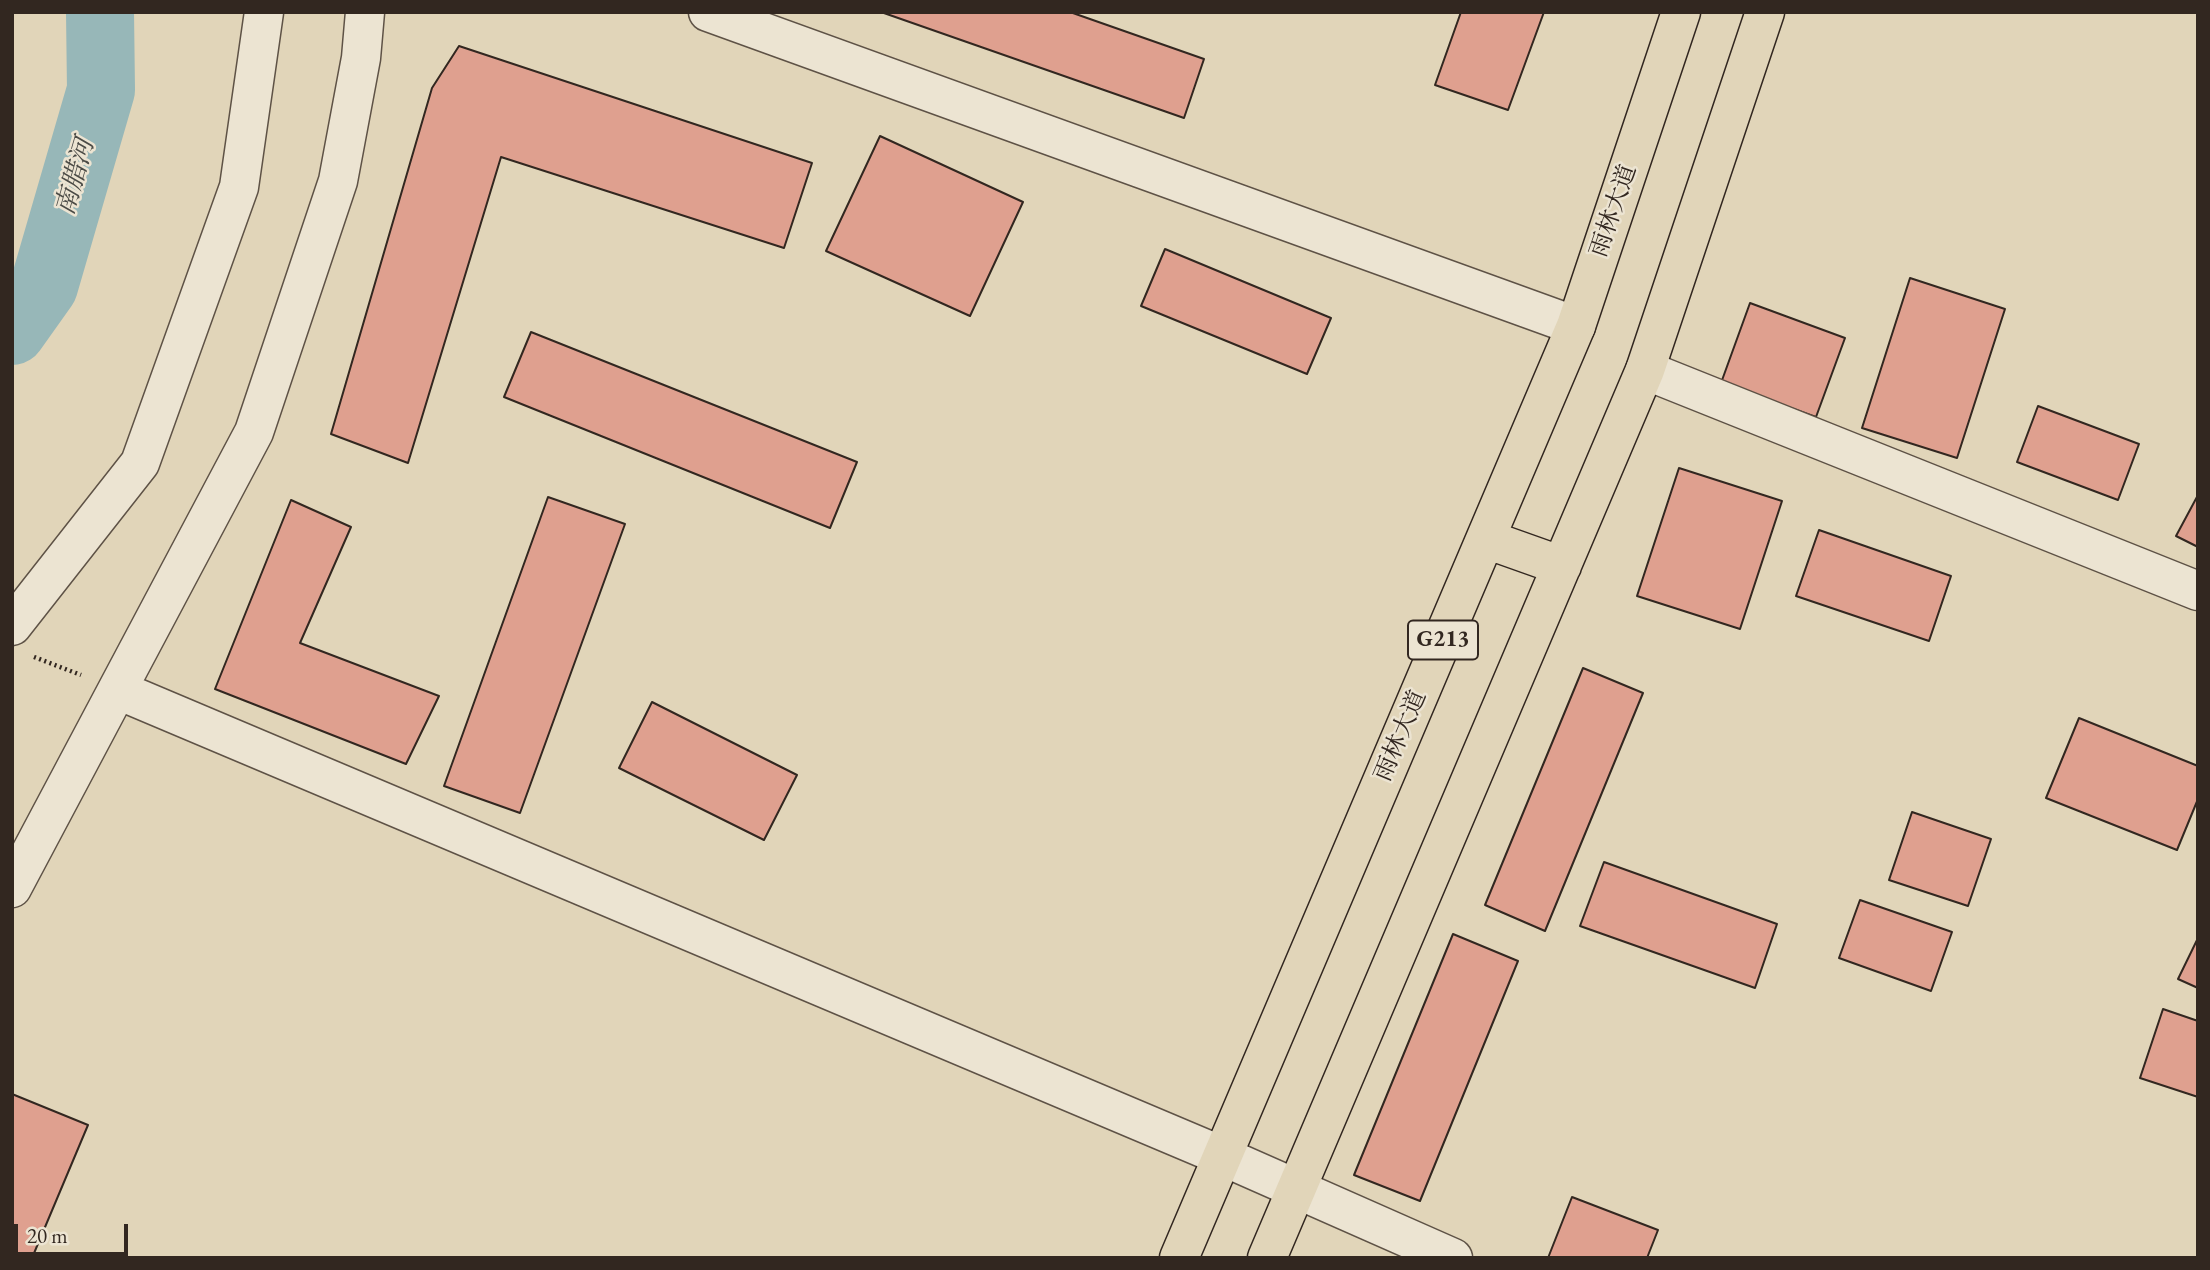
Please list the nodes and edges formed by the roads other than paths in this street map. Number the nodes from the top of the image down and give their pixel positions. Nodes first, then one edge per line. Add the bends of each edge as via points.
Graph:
1 (264, 12) edge
2 (365, 12) edge
3 (708, 12) edge
4 (1681, 12) edge
5 (1765, 12) edge
6 (780, 25) edge
7 (1576, 326) junction
8 (1645, 370) junction
9 (1486, 539) junction
10 (1562, 566) junction
11 (2198, 591) edge
12 (18, 640) edge
13 (118, 690) junction
14 (12, 888) edge
15 (1222, 1156) junction
16 (1296, 1188) junction
17 (1179, 1258) edge
18 (1267, 1258) edge
19 (1452, 1258) edge

1 - 12 street via 239,187 139,463
2 - 13 street via 338,181 254,432
3 - 6 street
4 - 7 highway, 雨林大道 / G213
5 - 8 highway
6 - 7 street
7 - 9 highway, 雨林大道 / G213
8 - 10 highway
8 - 11 street
9 - 10 highway
9 - 15 highway, 雨林大道 / G213
10 - 16 highway
13 - 14 street
13 - 15 street
15 - 16 street
15 - 17 highway, 雨林大道 / G213
16 - 18 highway
16 - 19 street

